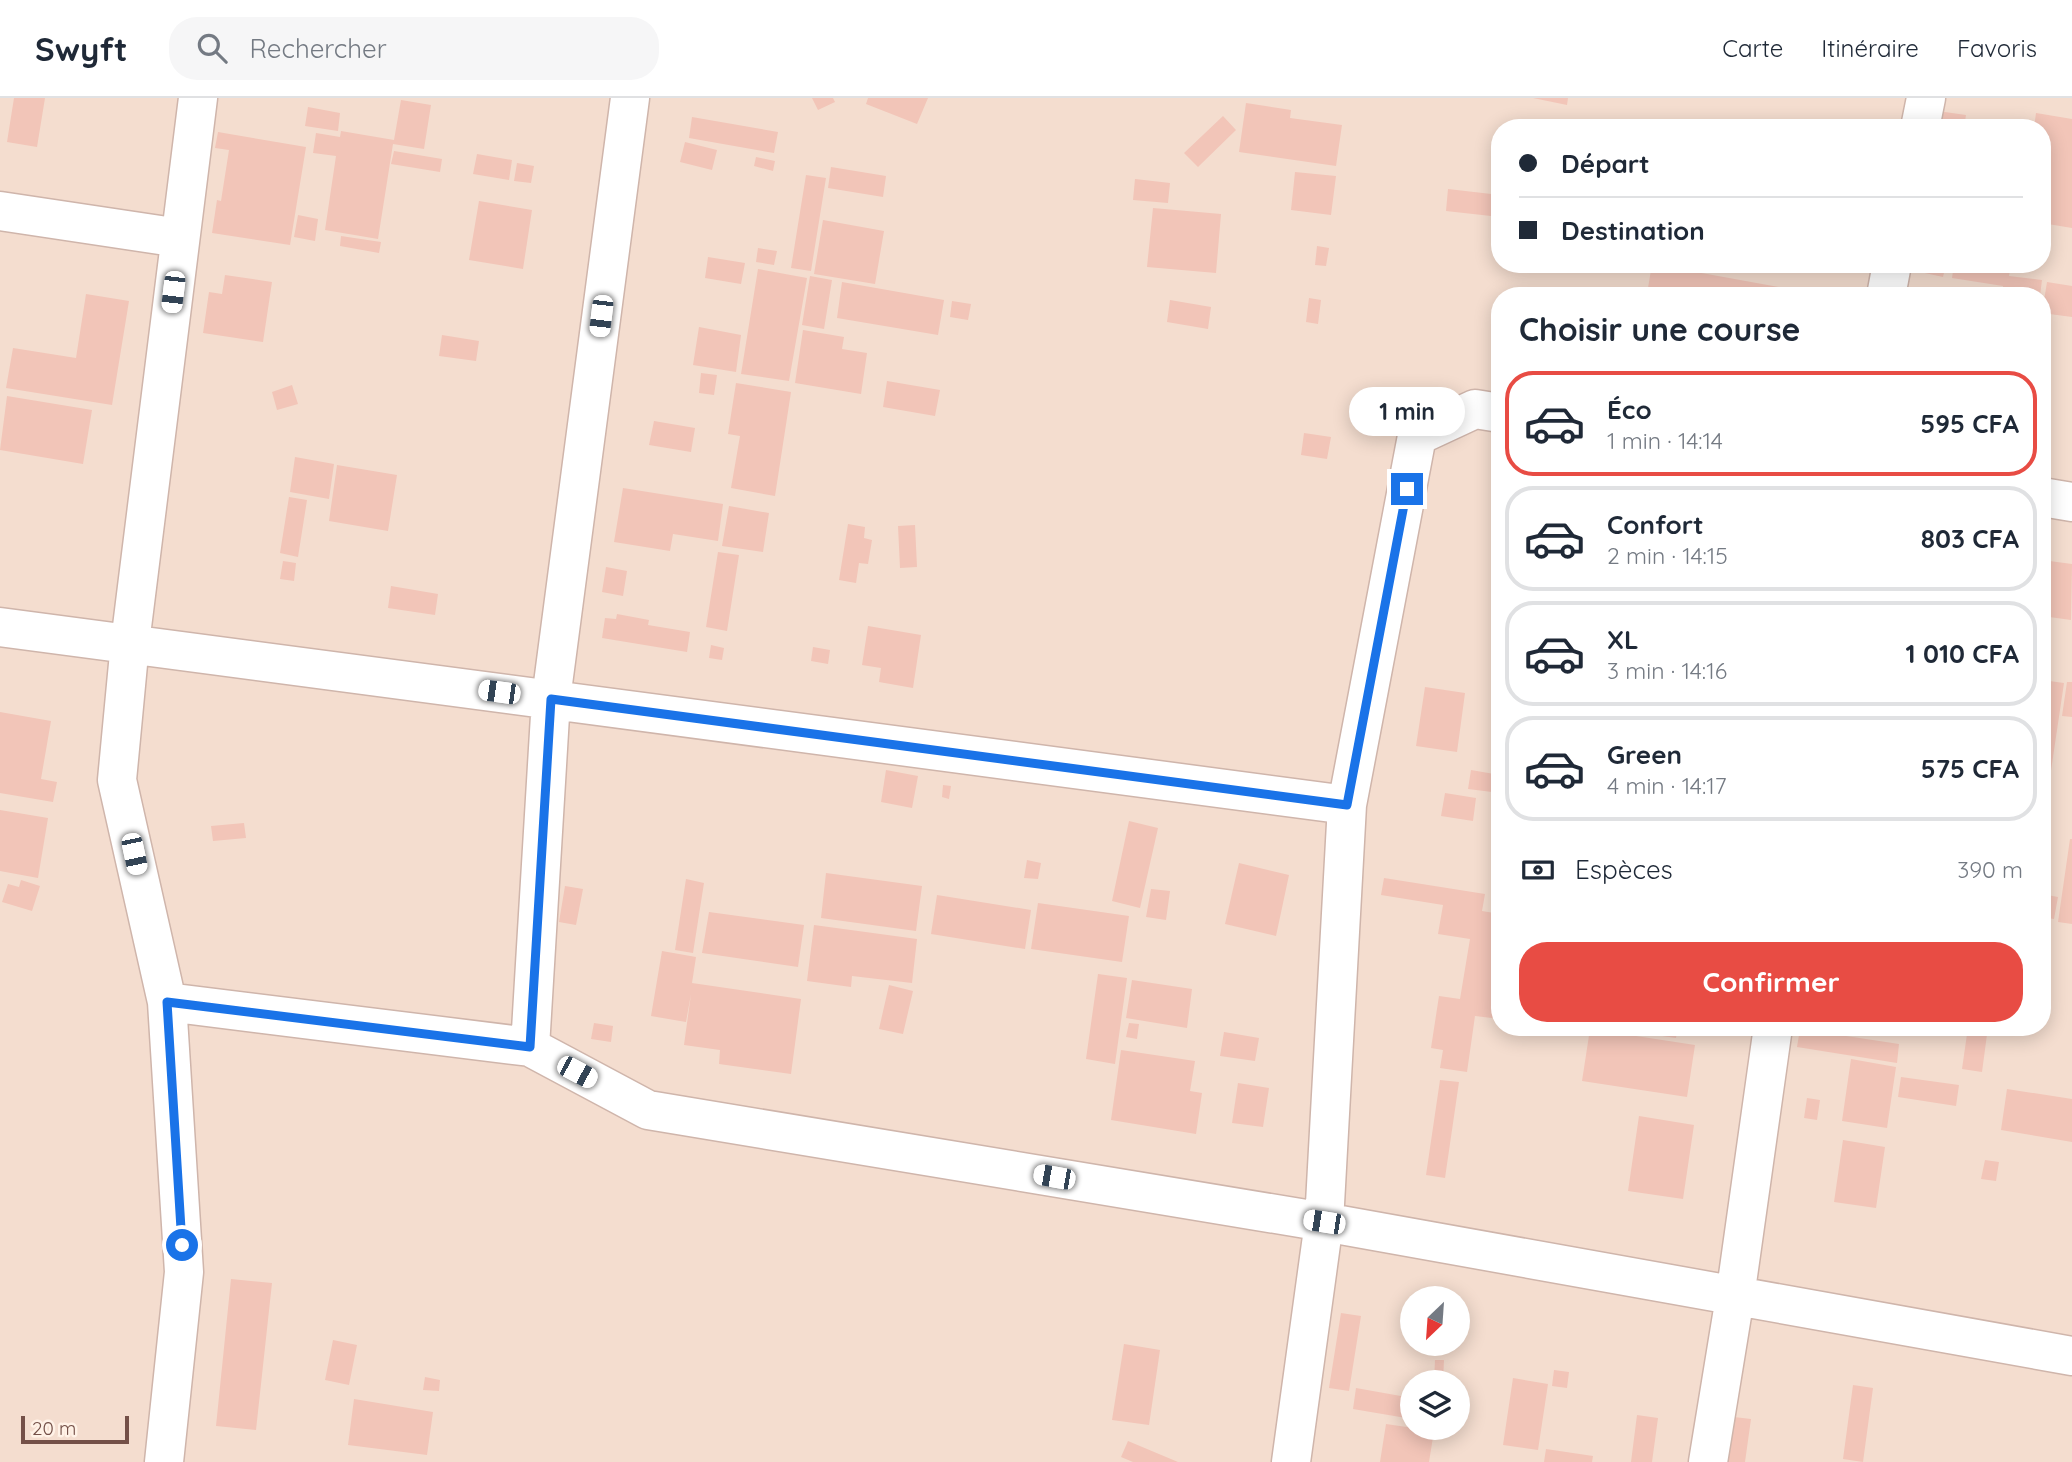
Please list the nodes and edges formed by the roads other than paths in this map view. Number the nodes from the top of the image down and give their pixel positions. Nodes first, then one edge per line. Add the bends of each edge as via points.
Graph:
1 (198, 98) edge
2 (630, 98) edge
3 (1926, 98) edge
4 (1922, 119) edge
5 (0, 211) edge
6 (180, 238) junction
7 (1491, 412) edge
8 (2051, 498) edge
9 (2072, 502) edge
10 (0, 627) edge
11 (130, 643) junction
12 (551, 699) junction
13 (1347, 805) junction
14 (167, 1002) junction
15 (1772, 1036) edge
16 (530, 1047) junction
17 (1324, 1222) junction
18 (1735, 1297) junction
19 (2072, 1356) edge
20 (164, 1462) edge
21 (1291, 1462) edge
22 (1708, 1462) edge

1 - 6 street
2 - 12 street
3 - 4 street
5 - 6 street
6 - 11 street
7 - 13 street via 1475,410 1417,436
8 - 9 street
10 - 11 street
11 - 12 street
11 - 14 street via 117,780
12 - 13 street
12 - 16 street
13 - 17 street
14 - 16 street
14 - 20 street via 184,1272
15 - 18 street
16 - 17 street via 648,1110
17 - 18 street
17 - 21 street
18 - 19 street
18 - 22 street

